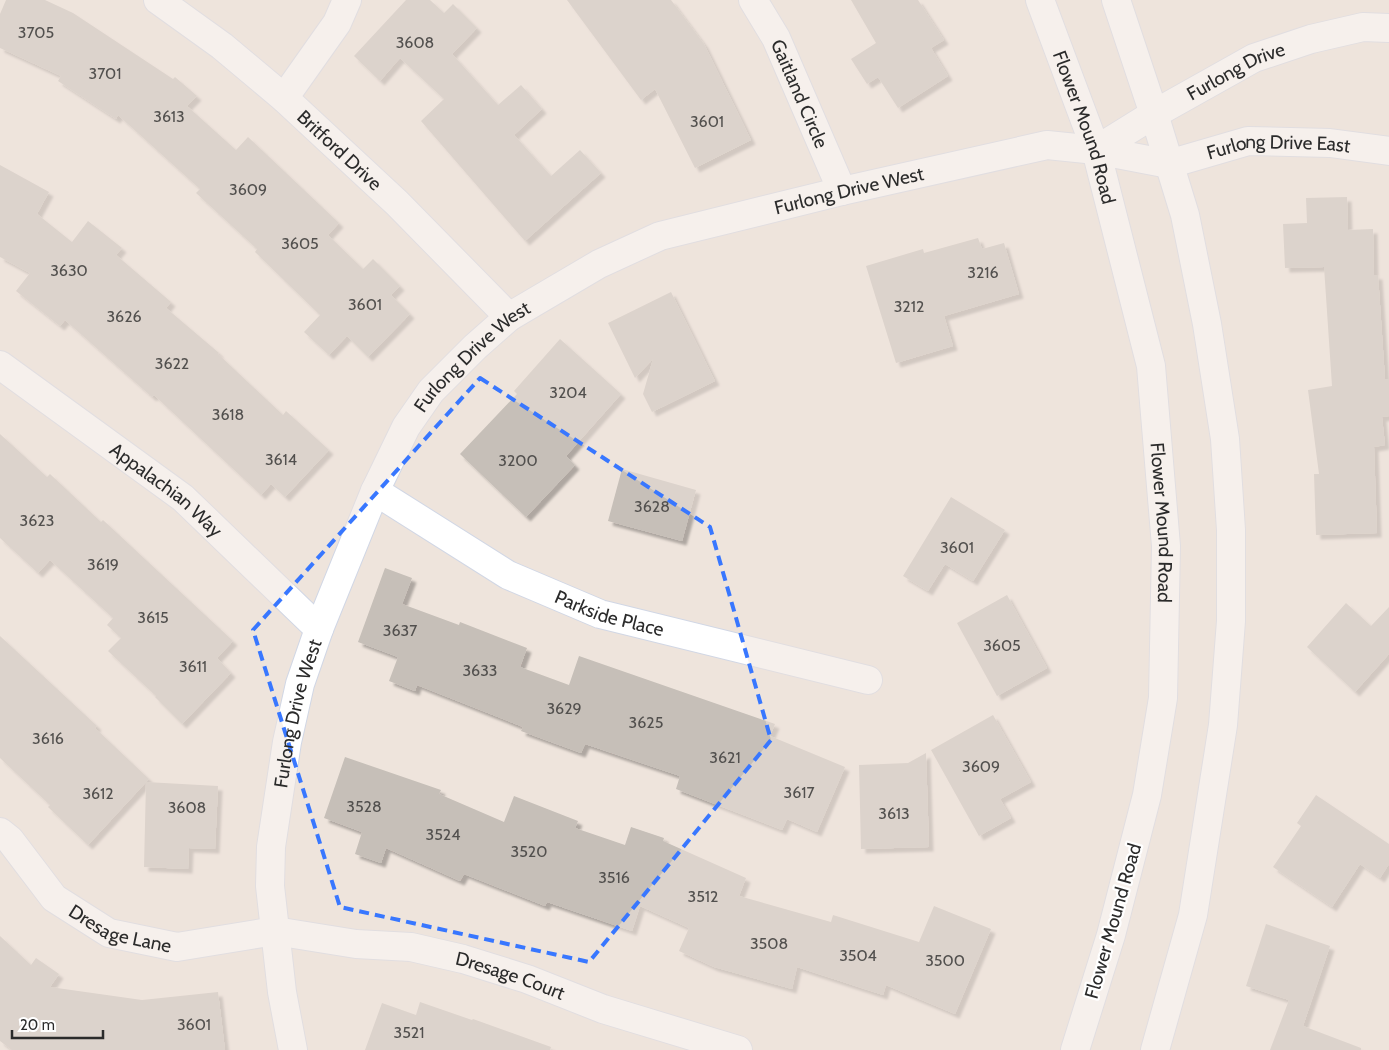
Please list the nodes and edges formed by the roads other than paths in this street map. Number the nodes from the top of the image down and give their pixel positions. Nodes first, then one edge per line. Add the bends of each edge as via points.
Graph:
1 (158, 0) edge
2 (348, 0) edge
3 (754, 0) edge
4 (1040, 0) edge
5 (1116, 0) edge
6 (1389, 28) edge
7 (284, 98) junction
8 (1154, 114) junction
9 (1096, 150) junction
10 (1389, 151) edge
11 (1169, 164) junction
12 (842, 191) junction
13 (509, 317) junction
14 (0, 365) edge
15 (375, 491) junction
16 (319, 629) junction
17 (868, 680) dead end
18 (0, 832) edge
19 (275, 931) junction
20 (293, 1050) edge
21 (738, 1050) edge
22 (1075, 1050) edge
23 (1155, 1050) edge

1 - 7 street, Britford Drive via 222,46
2 - 7 street via 337,22
3 - 12 street, Gaitland Circle via 776,38
4 - 9 street, Flower Mound Road
5 - 8 street
6 - 8 street, Furlong Drive via 1363,27 1254,58
7 - 13 street, Britford Drive via 397,203
8 - 9 street, Furlong Drive
8 - 11 street
9 - 11 street, Furlong Drive West
9 - 12 street, Furlong Drive West via 1047,146
9 - 22 street, Flower Mound Road via 1151,366 1166,546 1163,698 1147,795 1111,935
10 - 11 street, Furlong Drive East via 1330,143 1248,141
11 - 23 street via 1185,215 1207,324 1224,439 1231,530 1231,621 1223,725 1193,915
12 - 13 street, Furlong Drive West via 660,236 599,264
13 - 15 street, Furlong Drive West via 432,390 406,427
14 - 16 street, Appalachian Way via 183,498
15 - 16 street, Furlong Drive West
15 - 17 street, Parkside Place via 508,575 600,614
16 - 19 street, Furlong Drive West via 300,684 272,838 270,886
18 - 19 street, Dresage Lane via 10,840 54,898 109,932 177,947
19 - 20 street, Furlong Drive West
19 - 21 street, Dresage Court via 356,944 411,947 463,959 603,1009

